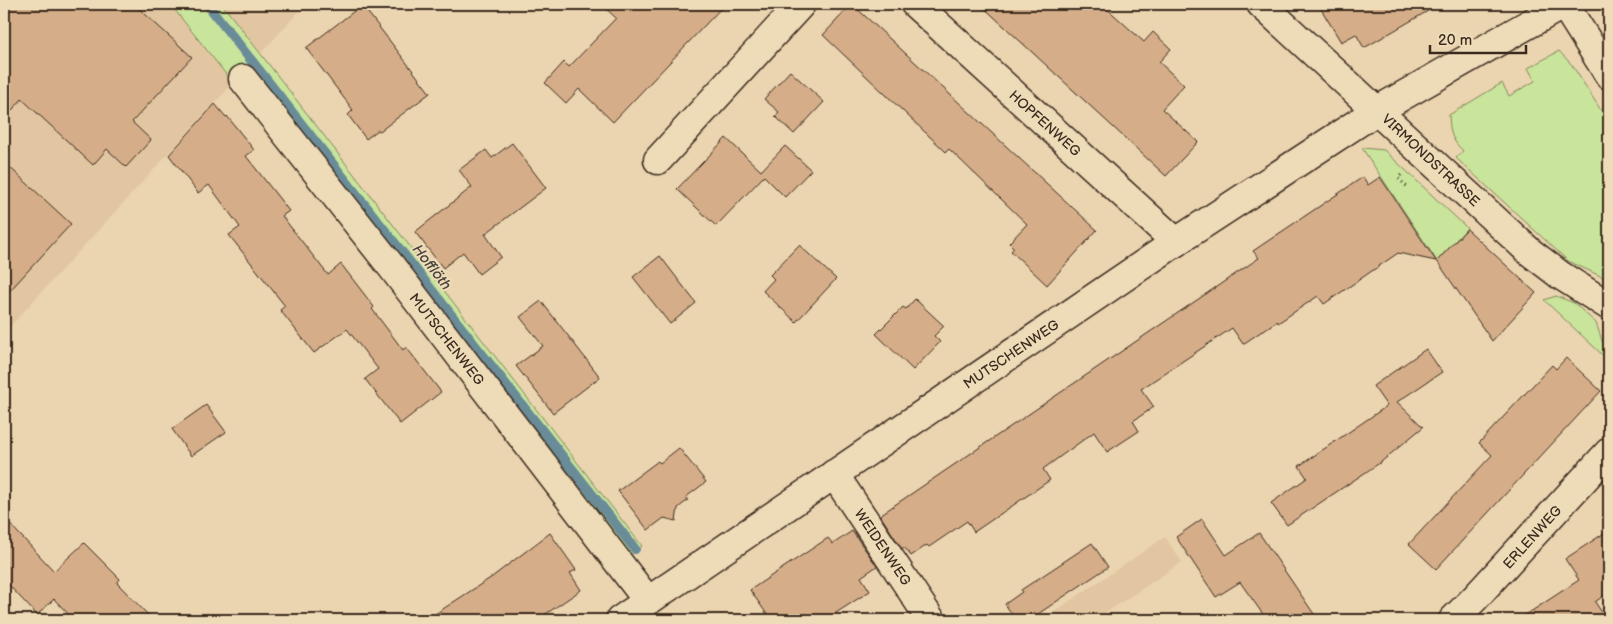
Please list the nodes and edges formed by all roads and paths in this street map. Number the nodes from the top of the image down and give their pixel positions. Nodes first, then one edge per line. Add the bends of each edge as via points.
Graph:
1 (801, 4) edge
2 (915, 4) edge
3 (1260, 4) edge
4 (1564, 4) edge
5 (1609, 75) edge
6 (243, 79) dead end
7 (1376, 110) junction
8 (658, 160) dead end
9 (1176, 242) junction
10 (1609, 306) edge
11 (1609, 452) edge
12 (834, 474) junction
13 (648, 601) junction
14 (620, 620) edge
15 (931, 620) edge
16 (1453, 620) edge

1 - 8 street
2 - 9 street, HOPFENWEG
3 - 7 street, VIRMONDSTRASSE
4 - 5 street
4 - 7 street, MUTSCHENWEG
6 - 13 street, MUTSCHENWEG
7 - 9 street, MUTSCHENWEG
7 - 10 street, VIRMONDSTRASSE via 1530,252
9 - 12 street, MUTSCHENWEG
11 - 16 street, ERLENWEG
12 - 13 street, MUTSCHENWEG
12 - 15 street, WEIDENWEG
13 - 14 street, MUTSCHENWEG

